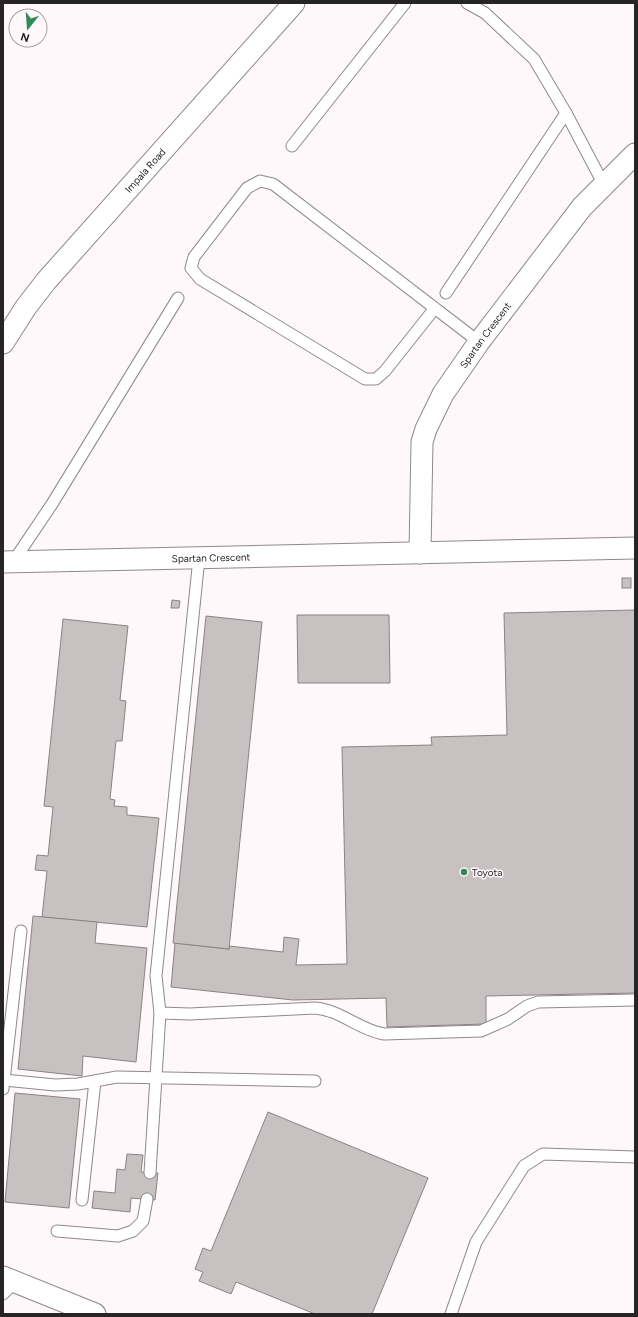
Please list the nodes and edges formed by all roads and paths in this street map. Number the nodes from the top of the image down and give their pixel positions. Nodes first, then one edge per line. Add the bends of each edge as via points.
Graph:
1 (294, 3) edge
2 (405, 3) edge
3 (467, 3) edge
4 (566, 112) junction
5 (292, 146) dead end
6 (635, 154) edge
7 (604, 185) junction
8 (446, 293) dead end
9 (178, 298) dead end
10 (435, 308) junction
11 (479, 342) junction
12 (3, 343) edge
13 (635, 548) edge
14 (420, 553) junction
15 (199, 558) junction
16 (8, 562) edge
17 (21, 931) dead end
18 (635, 1000) edge
19 (160, 1013) junction
20 (156, 1078) junction
21 (95, 1081) junction
22 (315, 1081) dead end
23 (4, 1084) edge
24 (635, 1157) edge
25 (150, 1173) dead end
26 (146, 1199) dead end
27 (82, 1200) dead end
28 (57, 1231) dead end
29 (7, 1284) edge
30 (95, 1314) edge
31 (451, 1314) edge

1 - 12 street, Impala Road via 47,280
2 - 5 lane
3 - 4 lane via 485,13 534,59
4 - 7 lane
4 - 8 lane
6 - 7 street, Spartan Crescent
7 - 11 street, Spartan Crescent via 582,207
9 - 16 lane via 52,504
10 - 10 lane via 273,184 260,181 246,188 194,256 191,268 200,279 365,379 376,378 385,371
10 - 11 lane
11 - 14 street, Spartan Crescent via 443,394 422,442
13 - 14 street, Spartan Crescent
14 - 15 street, Spartan Crescent
15 - 16 street, Spartan Crescent
15 - 19 lane via 156,976
17 - 23 lane
18 - 19 lane via 538,1002 481,1031 384,1034 373,1032 326,1009
19 - 20 lane
20 - 21 lane via 117,1077
20 - 22 lane
20 - 25 lane
21 - 23 lane via 78,1084
21 - 27 lane
24 - 31 lane via 543,1154 524,1166 476,1242
26 - 28 lane via 142,1221 133,1231 118,1236
29 - 30 street

